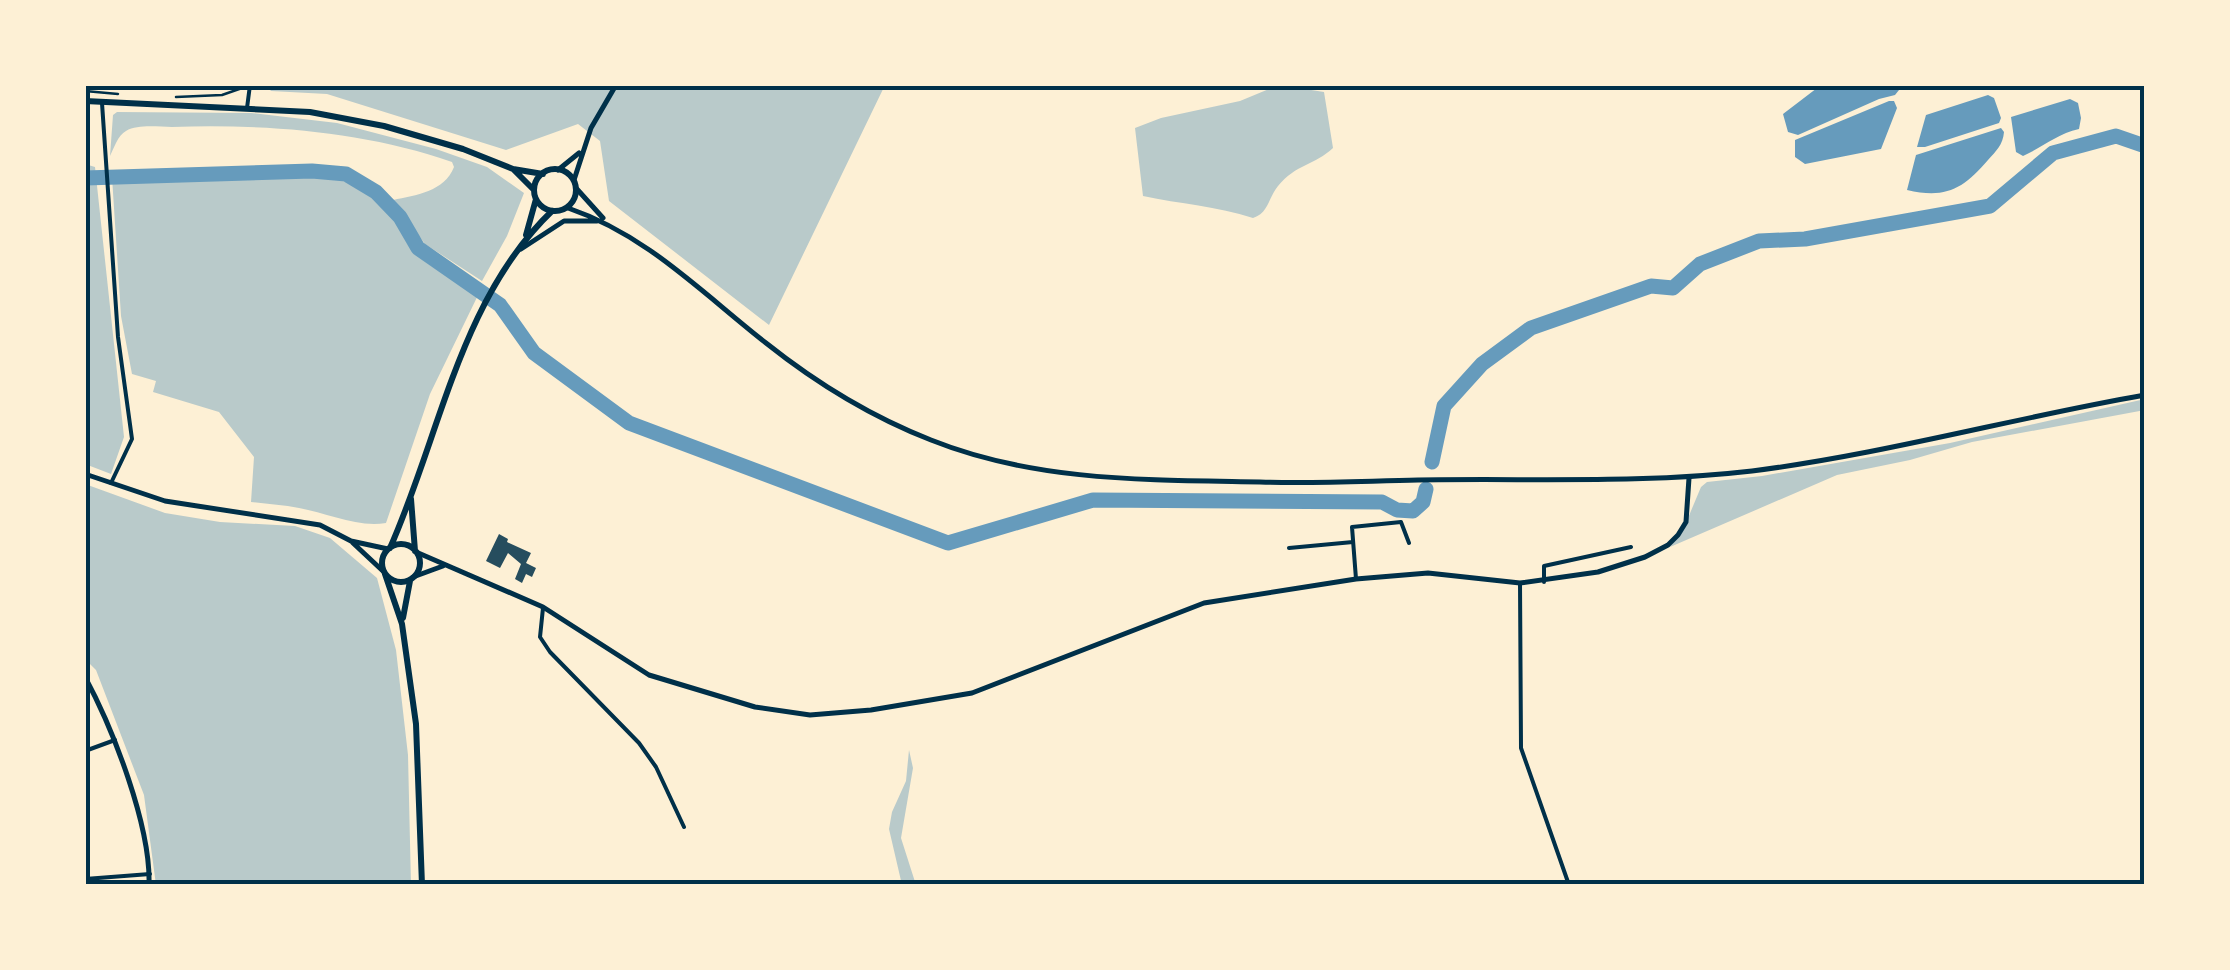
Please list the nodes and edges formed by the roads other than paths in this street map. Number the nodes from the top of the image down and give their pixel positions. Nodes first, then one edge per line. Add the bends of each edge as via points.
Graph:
1 (250, 85) edge
2 (616, 85) edge
3 (85, 101) edge
4 (102, 103) junction
5 (248, 108) junction
6 (581, 152) junction
7 (513, 169) junction
8 (558, 170) junction
9 (543, 174) junction
10 (575, 184) junction
11 (535, 194) junction
12 (568, 208) junction
13 (552, 211) junction
14 (605, 221) junction
15 (526, 237) junction
16 (514, 254) junction
17 (2145, 395) edge
18 (85, 474) edge
19 (1689, 478) junction
20 (112, 482) junction
21 (411, 497) junction
22 (351, 541) junction
23 (1353, 542) junction
24 (1409, 542) dead end
25 (1630, 547) dead end
26 (389, 548) junction
27 (1289, 548) dead end
28 (416, 552) junction
29 (446, 566) junction
30 (385, 573) junction
31 (413, 577) junction
32 (1356, 579) junction
33 (1544, 582) junction
34 (1520, 583) junction
35 (543, 607) junction
36 (402, 624) junction
37 (85, 677) edge
38 (115, 740) junction
39 (85, 751) edge
40 (684, 827) dead end
41 (150, 874) junction
42 (85, 879) edge
43 (149, 885) edge
44 (422, 885) edge
45 (1569, 885) edge

1 - 5 street
2 - 6 street
3 - 4 main road
4 - 5 main road
4 - 20 street via 132,439
5 - 7 main road via 384,126
6 - 8 street
6 - 10 street
7 - 9 main road
7 - 11 main road
8 - 9 main road
8 - 10 main road
9 - 11 main road
10 - 12 main road
10 - 14 street
11 - 13 main road
11 - 15 main road
12 - 13 main road
12 - 14 street
13 - 15 main road
14 - 16 street via 564,222
14 - 19 street via 830,389 928,439 993,462 1098,476 1292,483
15 - 16 main road
16 - 21 main road via 454,374
17 - 19 street via 1935,441
18 - 20 street
19 - 33 street via 1686,522 1668,545 1598,572
20 - 22 street via 165,501 320,526
21 - 26 main road
21 - 28 main road
22 - 26 street
22 - 30 street
23 - 24 street via 1352,527 1401,522
23 - 27 street
23 - 32 street
25 - 33 street via 1544,566
26 - 28 main road via 403,545
26 - 30 main road
28 - 29 street
28 - 31 main road
29 - 31 street
29 - 35 street
30 - 31 main road via 398,582
30 - 36 main road
31 - 36 main road
32 - 34 street via 1428,572
32 - 35 street via 1204,603 972,693 810,715 756,707 649,675
33 - 34 street
34 - 45 street via 1521,748
35 - 40 street via 540,637 638,743
36 - 44 main road via 416,724
37 - 38 street
38 - 39 street
38 - 41 street
41 - 42 street
41 - 43 street

